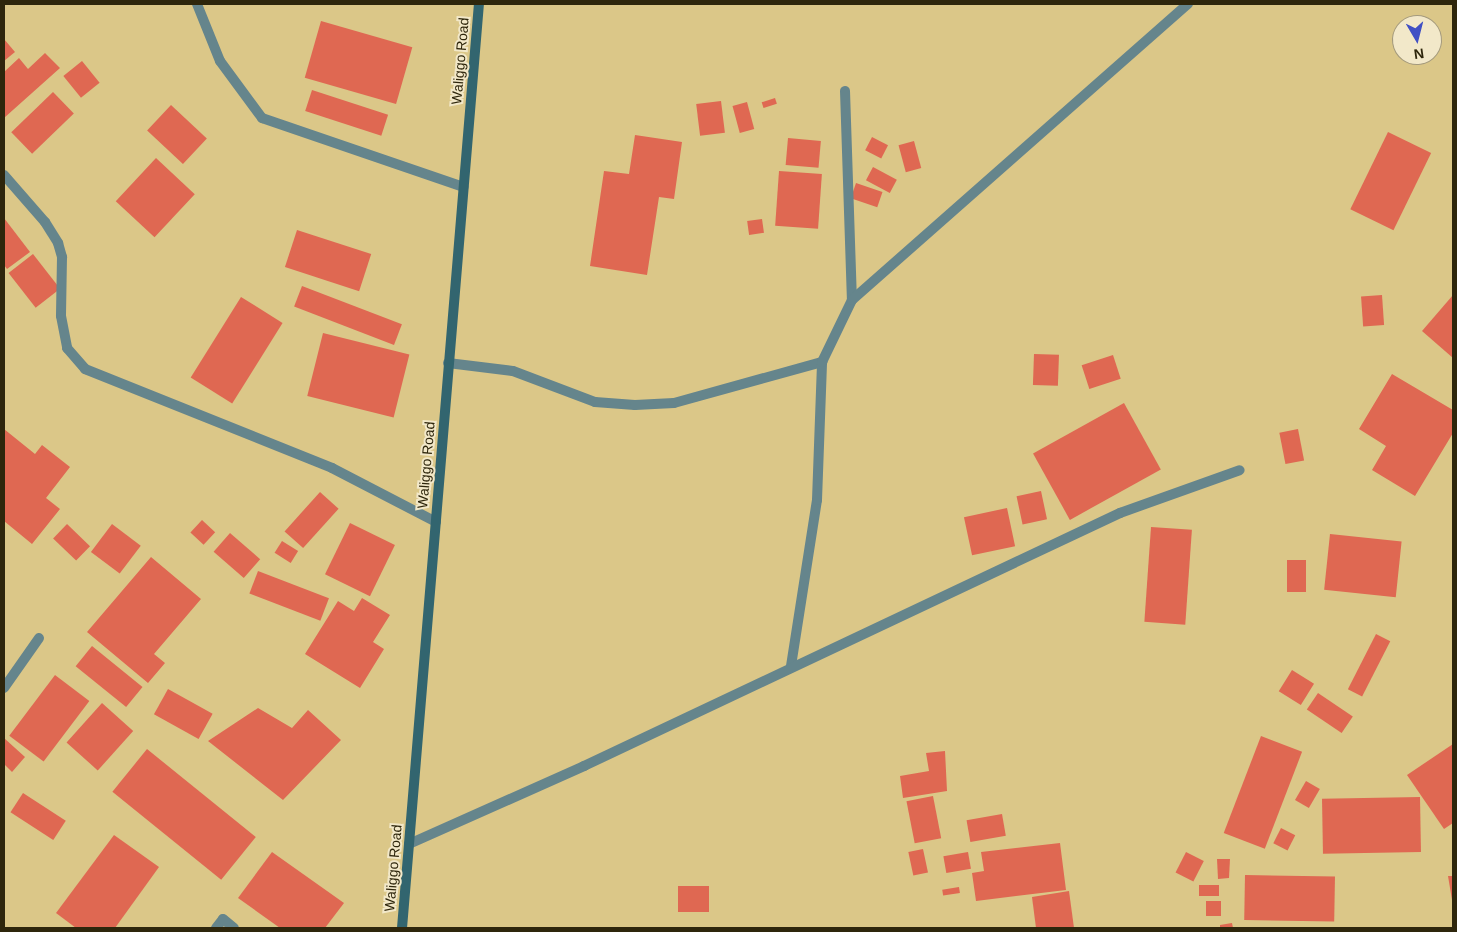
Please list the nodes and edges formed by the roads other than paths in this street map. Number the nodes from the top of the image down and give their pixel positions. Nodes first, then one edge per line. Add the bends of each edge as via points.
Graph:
1 (197, 4) edge
2 (479, 4) edge
3 (1188, 4) edge
4 (845, 91) dead end
5 (4, 175) edge
6 (464, 188) junction
7 (852, 300) junction
8 (822, 362) junction
9 (448, 363) junction
10 (1240, 470) dead end
11 (436, 522) junction
12 (39, 638) dead end
13 (791, 666) junction
14 (4, 688) edge
15 (409, 844) junction
16 (216, 928) edge
17 (234, 928) edge
18 (402, 928) edge

1 - 6 street via 220,61 262,118
2 - 6 street, Waliggo Road
3 - 7 street
4 - 7 street
5 - 11 street via 45,222 58,243 62,257 61,316 67,348 85,369 332,468
6 - 9 street, Waliggo Road
7 - 8 street
8 - 9 street via 674,403 635,405 595,402 513,371
8 - 13 street via 817,500
9 - 11 street, Waliggo Road
10 - 13 street via 1120,512
11 - 15 street, Waliggo Road
12 - 14 street
13 - 15 street via 584,766
15 - 18 street, Waliggo Road
16 - 17 street via 223,919

